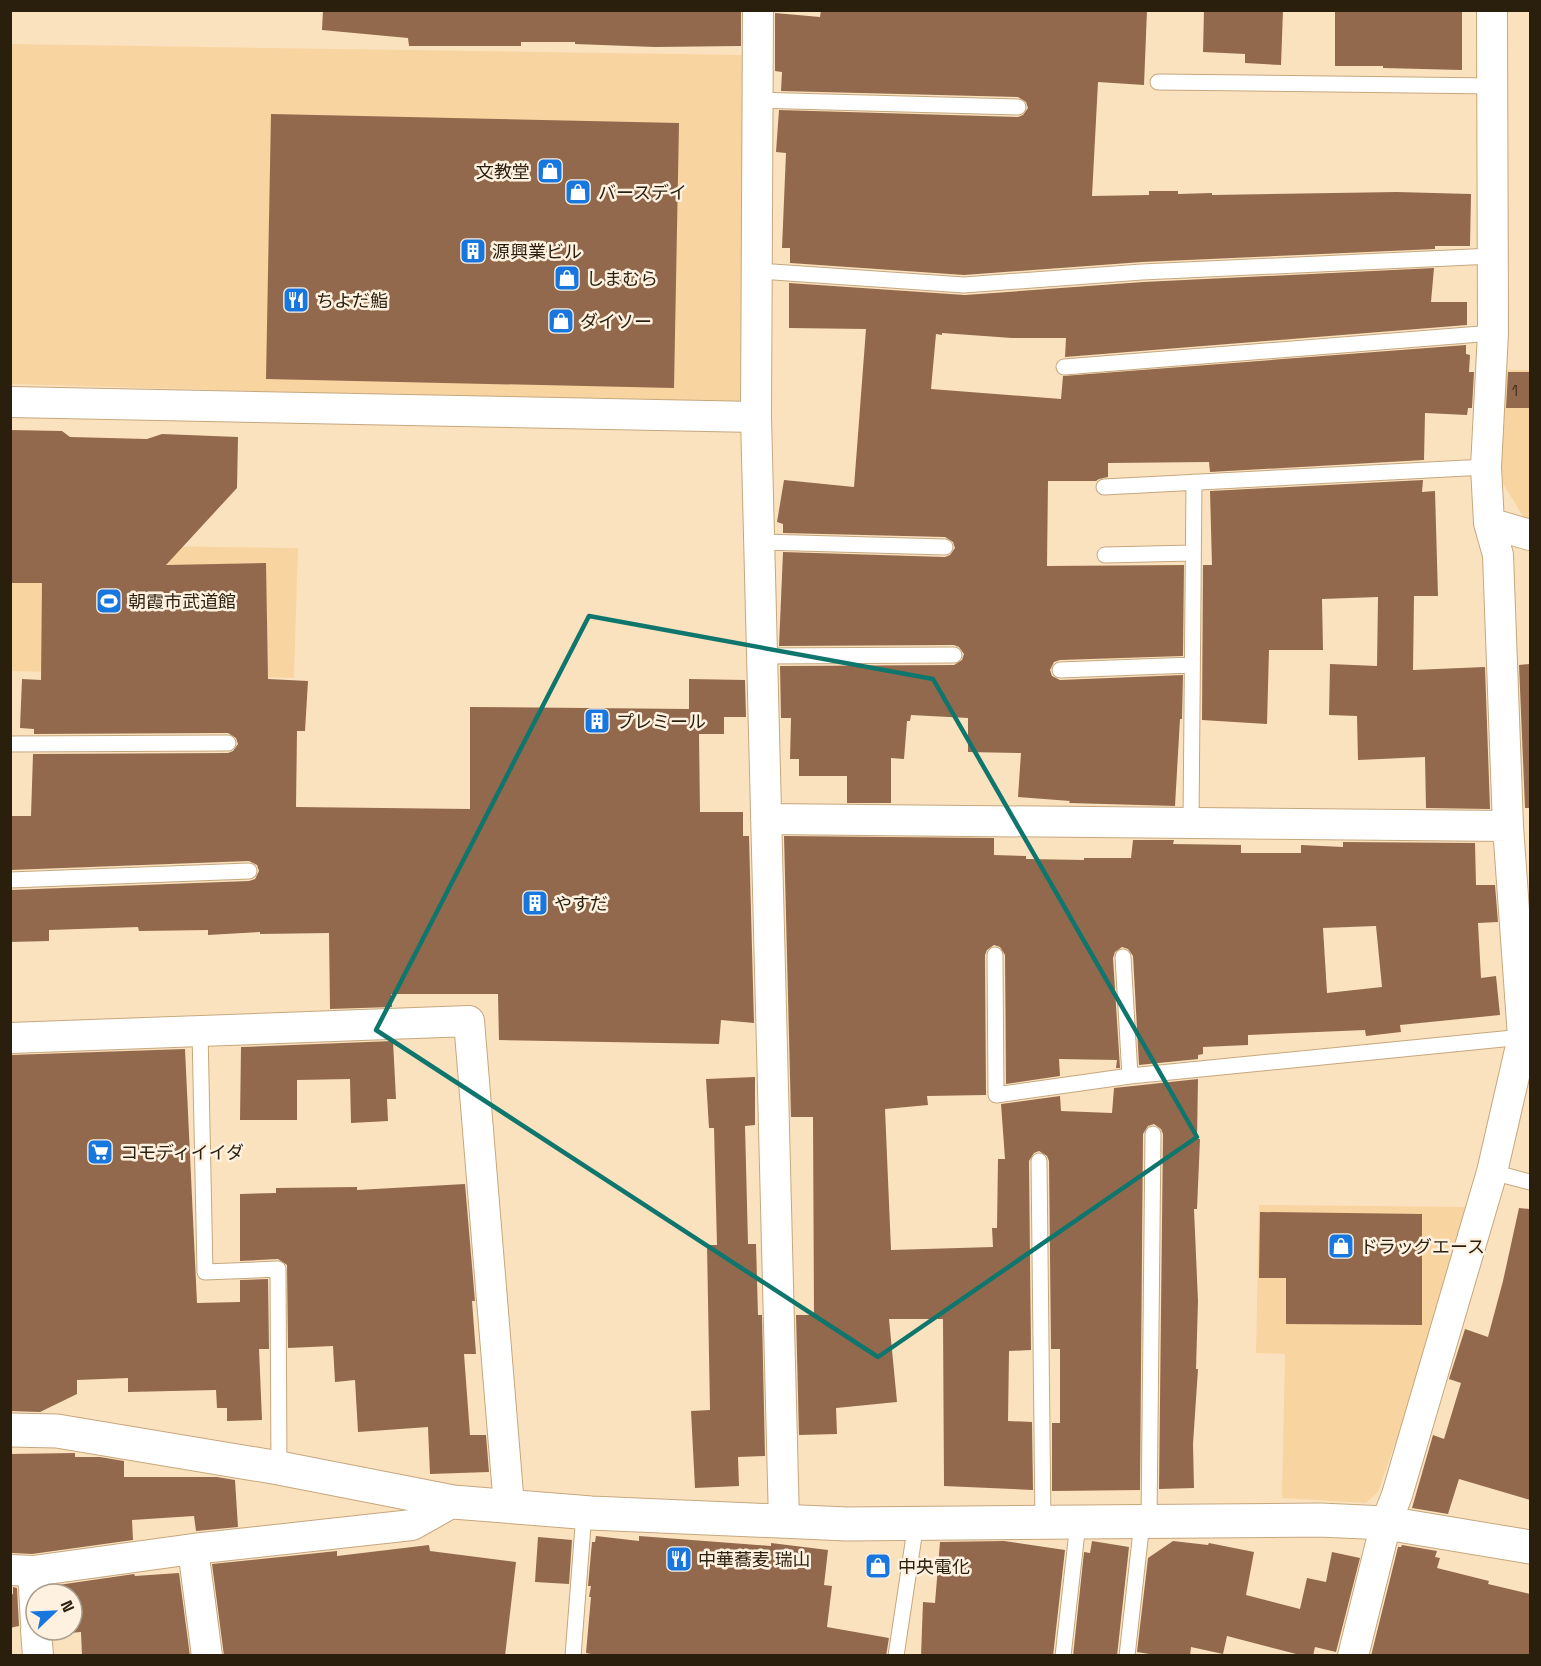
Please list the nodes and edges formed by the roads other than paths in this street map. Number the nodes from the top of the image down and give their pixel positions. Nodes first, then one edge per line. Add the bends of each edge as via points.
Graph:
1 (758, 10) edge
2 (1492, 10) edge
3 (1158, 82) dead end
4 (1493, 86) junction
5 (757, 100) junction
6 (1018, 107) dead end
7 (1493, 256) junction
8 (757, 271) junction
9 (1493, 333) junction
10 (1064, 367) dead end
11 (10, 402) edge
12 (756, 417) junction
13 (1486, 467) junction
14 (1194, 482) junction
15 (1104, 487) dead end
16 (1489, 523) junction
17 (1530, 535) edge
18 (759, 542) junction
19 (945, 547) dead end
20 (1193, 553) junction
21 (1105, 555) dead end
22 (954, 655) dead end
23 (762, 656) junction
24 (1192, 665) junction
25 (1060, 670) dead end
26 (228, 743) dead end
27 (10, 744) edge
28 (766, 819) junction
29 (1191, 823) junction
30 (1508, 826) junction
31 (249, 871) dead end
32 (10, 880) edge
33 (995, 955) dead end
34 (1123, 957) dead end
35 (200, 1031) junction
36 (1523, 1037) junction
37 (10, 1038) edge
38 (1130, 1076) junction
39 (1153, 1134) dead end
40 (1039, 1161) dead end
41 (1492, 1172) junction
42 (1530, 1182) edge
43 (10, 1430) edge
44 (279, 1468) junction
45 (453, 1502) junction
46 (509, 1506) junction
47 (584, 1513) junction
48 (784, 1522) junction
49 (1146, 1522) junction
50 (916, 1523) junction
51 (1043, 1523) junction
52 (1078, 1523) junction
53 (1386, 1523) junction
54 (1530, 1547) edge
55 (193, 1549) junction
56 (22, 1571) edge
57 (207, 1656) edge
58 (573, 1656) edge
59 (896, 1656) edge
60 (1064, 1656) edge
61 (1127, 1656) edge
62 (1353, 1656) edge

1 - 5 street
2 - 4 street
3 - 4 lane
4 - 7 street
5 - 6 lane
5 - 8 street
7 - 8 lane via 1142,272 964,285
7 - 9 street
8 - 12 street
9 - 10 lane
9 - 13 street
11 - 12 street
12 - 18 street
13 - 14 lane
13 - 16 street
14 - 15 lane
14 - 20 lane
16 - 17 street
16 - 30 street via 1498,555
18 - 19 lane
18 - 23 street
20 - 21 lane
20 - 24 lane
22 - 23 lane
23 - 28 street
24 - 25 lane
24 - 29 lane
26 - 27 lane
28 - 29 street
28 - 48 street
29 - 30 street
30 - 36 street
31 - 32 lane
33 - 38 lane via 996,1095
34 - 38 lane
35 - 37 street
35 - 44 lane via 205,1272 278,1269
35 - 46 street via 469,1021
36 - 38 lane
36 - 41 street
39 - 49 lane
40 - 51 lane
41 - 42 lane
41 - 53 street
43 - 44 street via 57,1431
44 - 45 street
45 - 46 street
45 - 55 street via 412,1525
46 - 47 street
47 - 48 street
47 - 58 lane
48 - 50 street
49 - 52 street
49 - 53 street
49 - 61 lane
50 - 51 street
50 - 59 lane
51 - 52 street
52 - 60 lane
53 - 54 street
53 - 62 street
55 - 56 street
55 - 57 street

